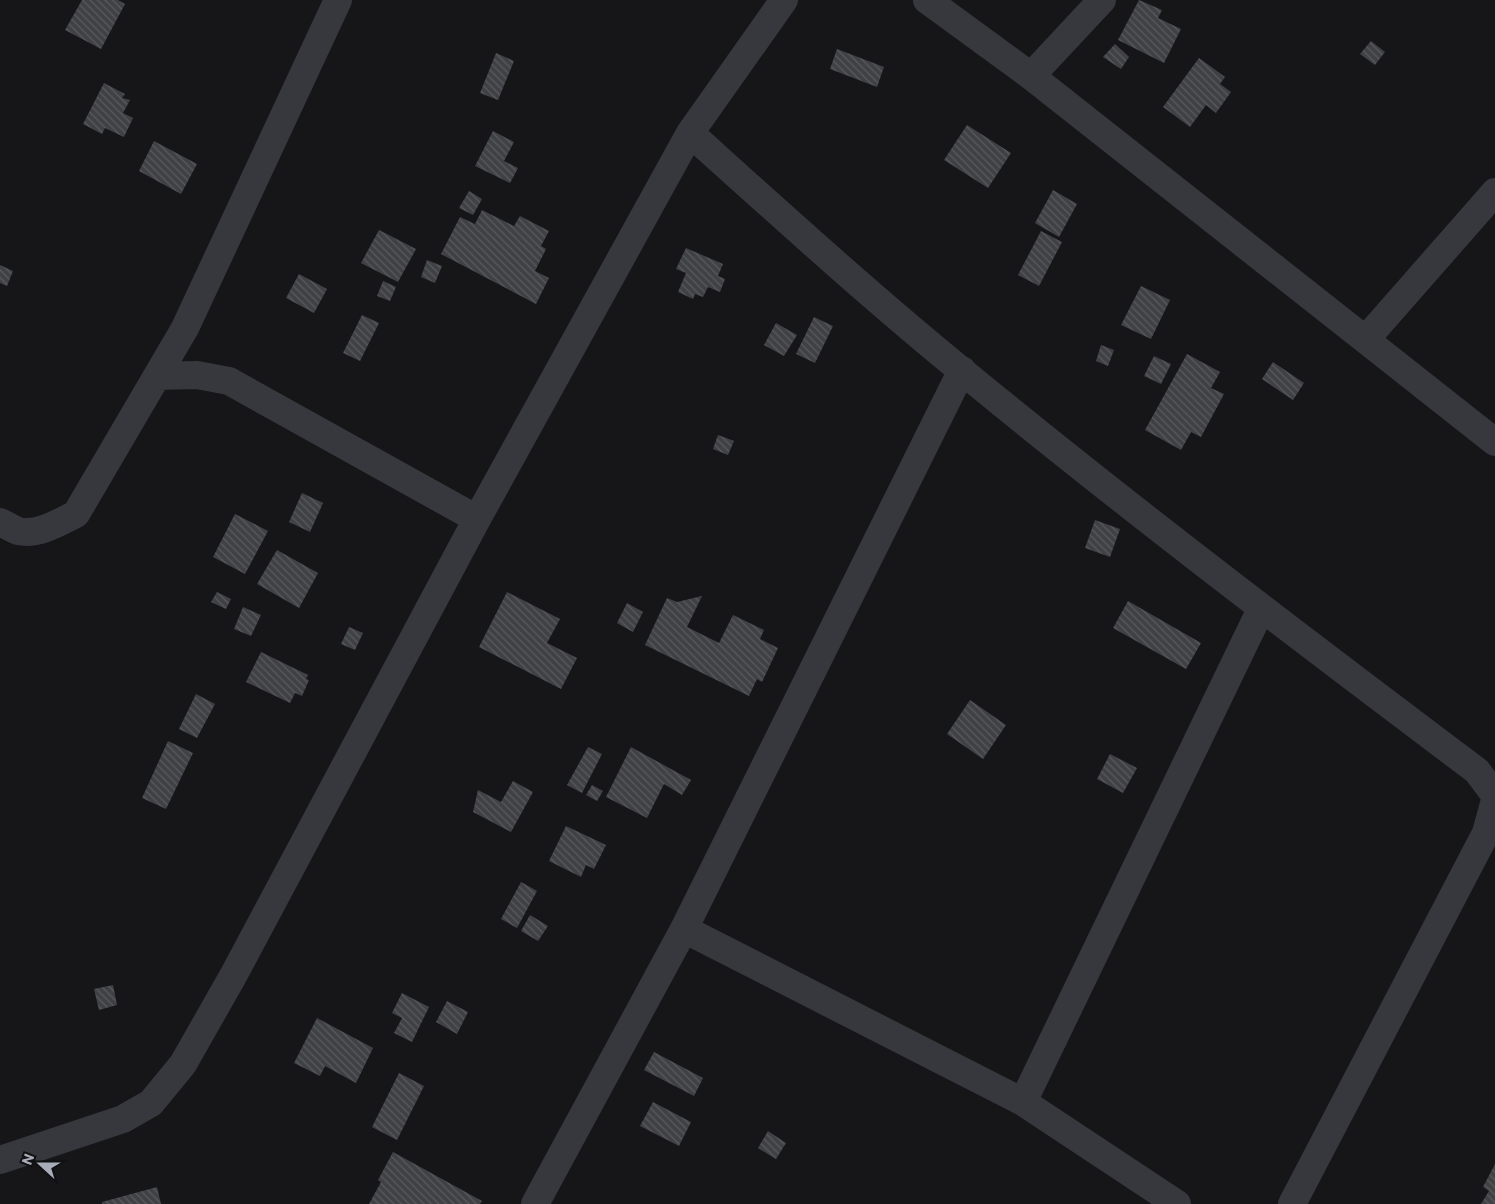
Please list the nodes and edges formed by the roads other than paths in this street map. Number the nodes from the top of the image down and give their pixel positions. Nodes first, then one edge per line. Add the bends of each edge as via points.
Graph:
1 (338, 0) edge
2 (784, 0) edge
3 (927, 0) edge
4 (1102, 0) edge
5 (1031, 76) junction
6 (690, 133) junction
7 (1495, 192) edge
8 (1366, 338) junction
9 (962, 370) junction
10 (157, 376) junction
11 (1495, 442) edge
12 (477, 519) junction
13 (0, 522) edge
14 (1261, 609) junction
15 (1495, 795) edge
16 (1495, 800) edge
17 (684, 929) junction
18 (1023, 1102) junction
19 (0, 1160) edge
20 (535, 1204) edge
21 (1177, 1204) edge
22 (1292, 1204) edge

1 - 10 street via 186,328
2 - 6 street
3 - 5 street
4 - 5 street
5 - 8 street
6 - 9 street
6 - 12 street
7 - 8 street
8 - 11 street
9 - 14 street
9 - 17 street
10 - 12 street via 197,376 229,381
10 - 13 street via 76,514 32,531 18,531
12 - 19 street via 183,1064 151,1103 123,1119
14 - 15 street via 1477,771
14 - 18 street
16 - 22 street via 1486,833
17 - 18 street
17 - 20 street
18 - 21 street

